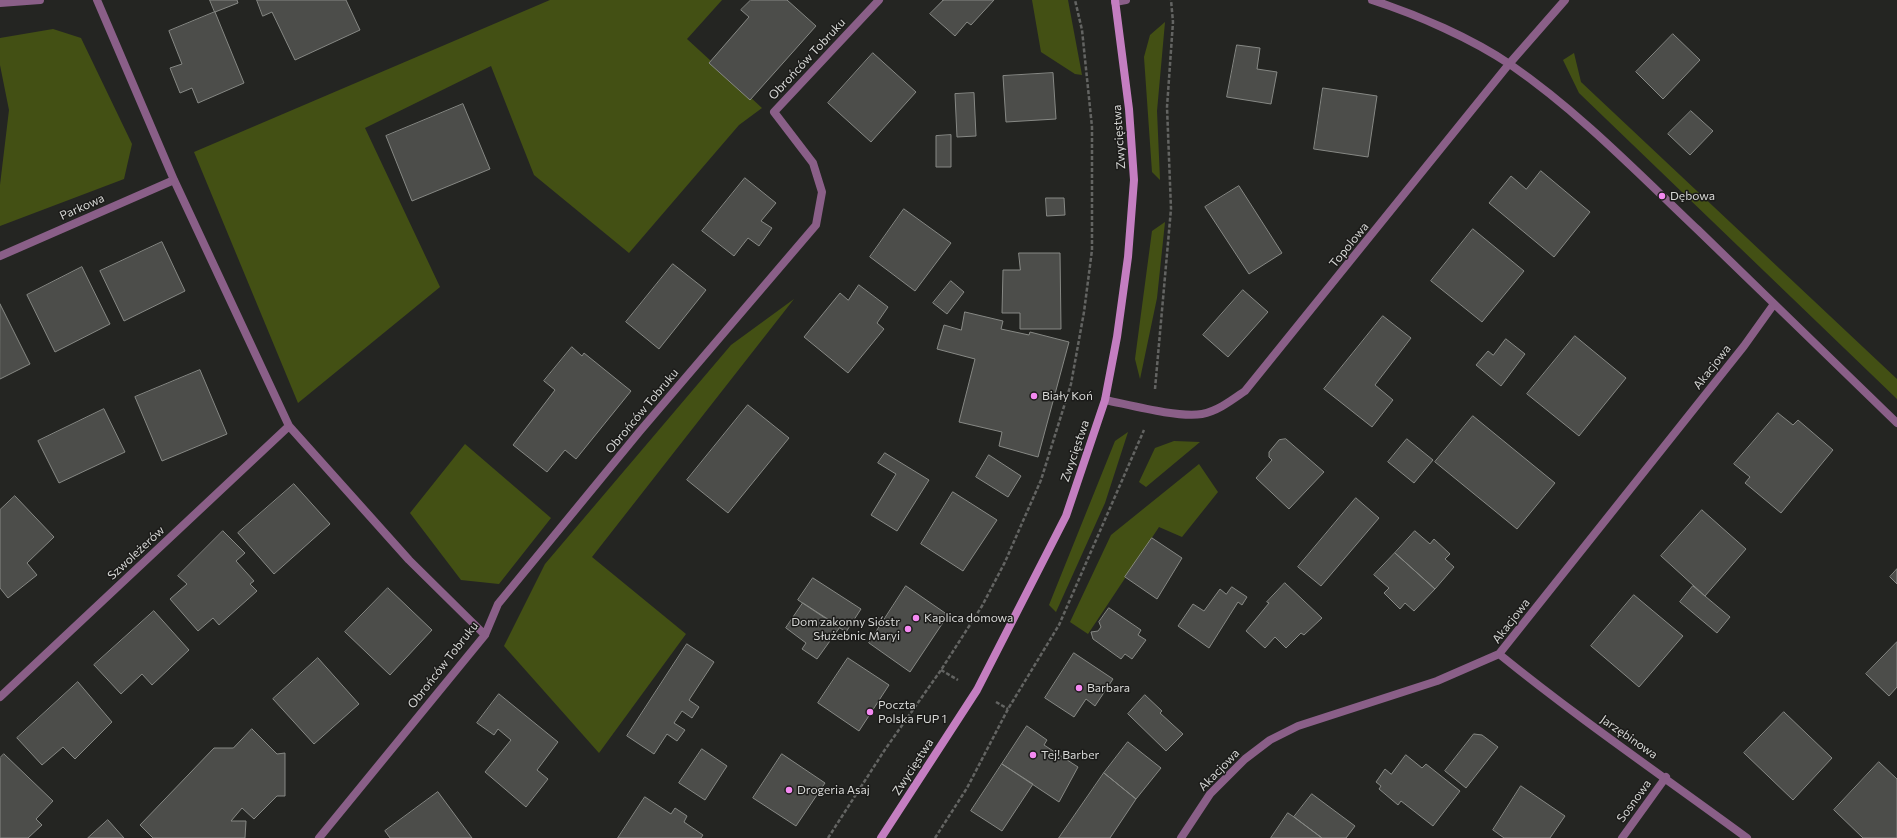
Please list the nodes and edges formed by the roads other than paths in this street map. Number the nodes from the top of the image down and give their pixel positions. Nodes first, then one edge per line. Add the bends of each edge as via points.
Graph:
1 (40, 0) edge
2 (97, 0) edge
3 (879, 0) edge
4 (1126, 0) edge
5 (1372, 0) edge
6 (1565, 0) edge
7 (1115, 1) edge
8 (0, 3) edge
9 (1509, 64) junction
10 (174, 180) junction
11 (0, 256) edge
12 (1774, 304) junction
13 (1105, 400) junction
14 (1897, 423) edge
15 (289, 426) junction
16 (484, 635) junction
17 (1499, 654) junction
18 (0, 697) edge
19 (1666, 777) junction
20 (319, 838) edge
21 (881, 838) edge
22 (1181, 838) edge
23 (1622, 838) edge
24 (1747, 838) edge

1 - 8 street
2 - 10 street
3 - 16 street, Obrońców Tobruku via 774,112 813,164 822,192 816,225 640,431 498,604
4 - 7 street
5 - 9 street via 1452,32
6 - 9 street, Topolowa
7 - 13 main road, Zwycięstwa via 1129,109 1134,180 1128,258
9 - 12 street via 1580,118
9 - 13 street, Topolowa via 1245,391 1219,408 1203,414 1185,415
10 - 11 street, Parkowa
10 - 15 street
12 - 14 street
12 - 17 street, Akacjowa via 1744,346
13 - 21 main road, Zwycięstwa via 1066,516 977,690
15 - 16 street via 409,560
15 - 18 street, Szwoleżerów
16 - 20 street, Obrońców Tobruku
17 - 19 street, Jarzębinowa via 1620,746
17 - 22 street, Akacjowa via 1438,681 1298,726 1270,740 1245,759 1210,794
19 - 23 street, Sosnowa
19 - 24 street, Jarzębinowa

